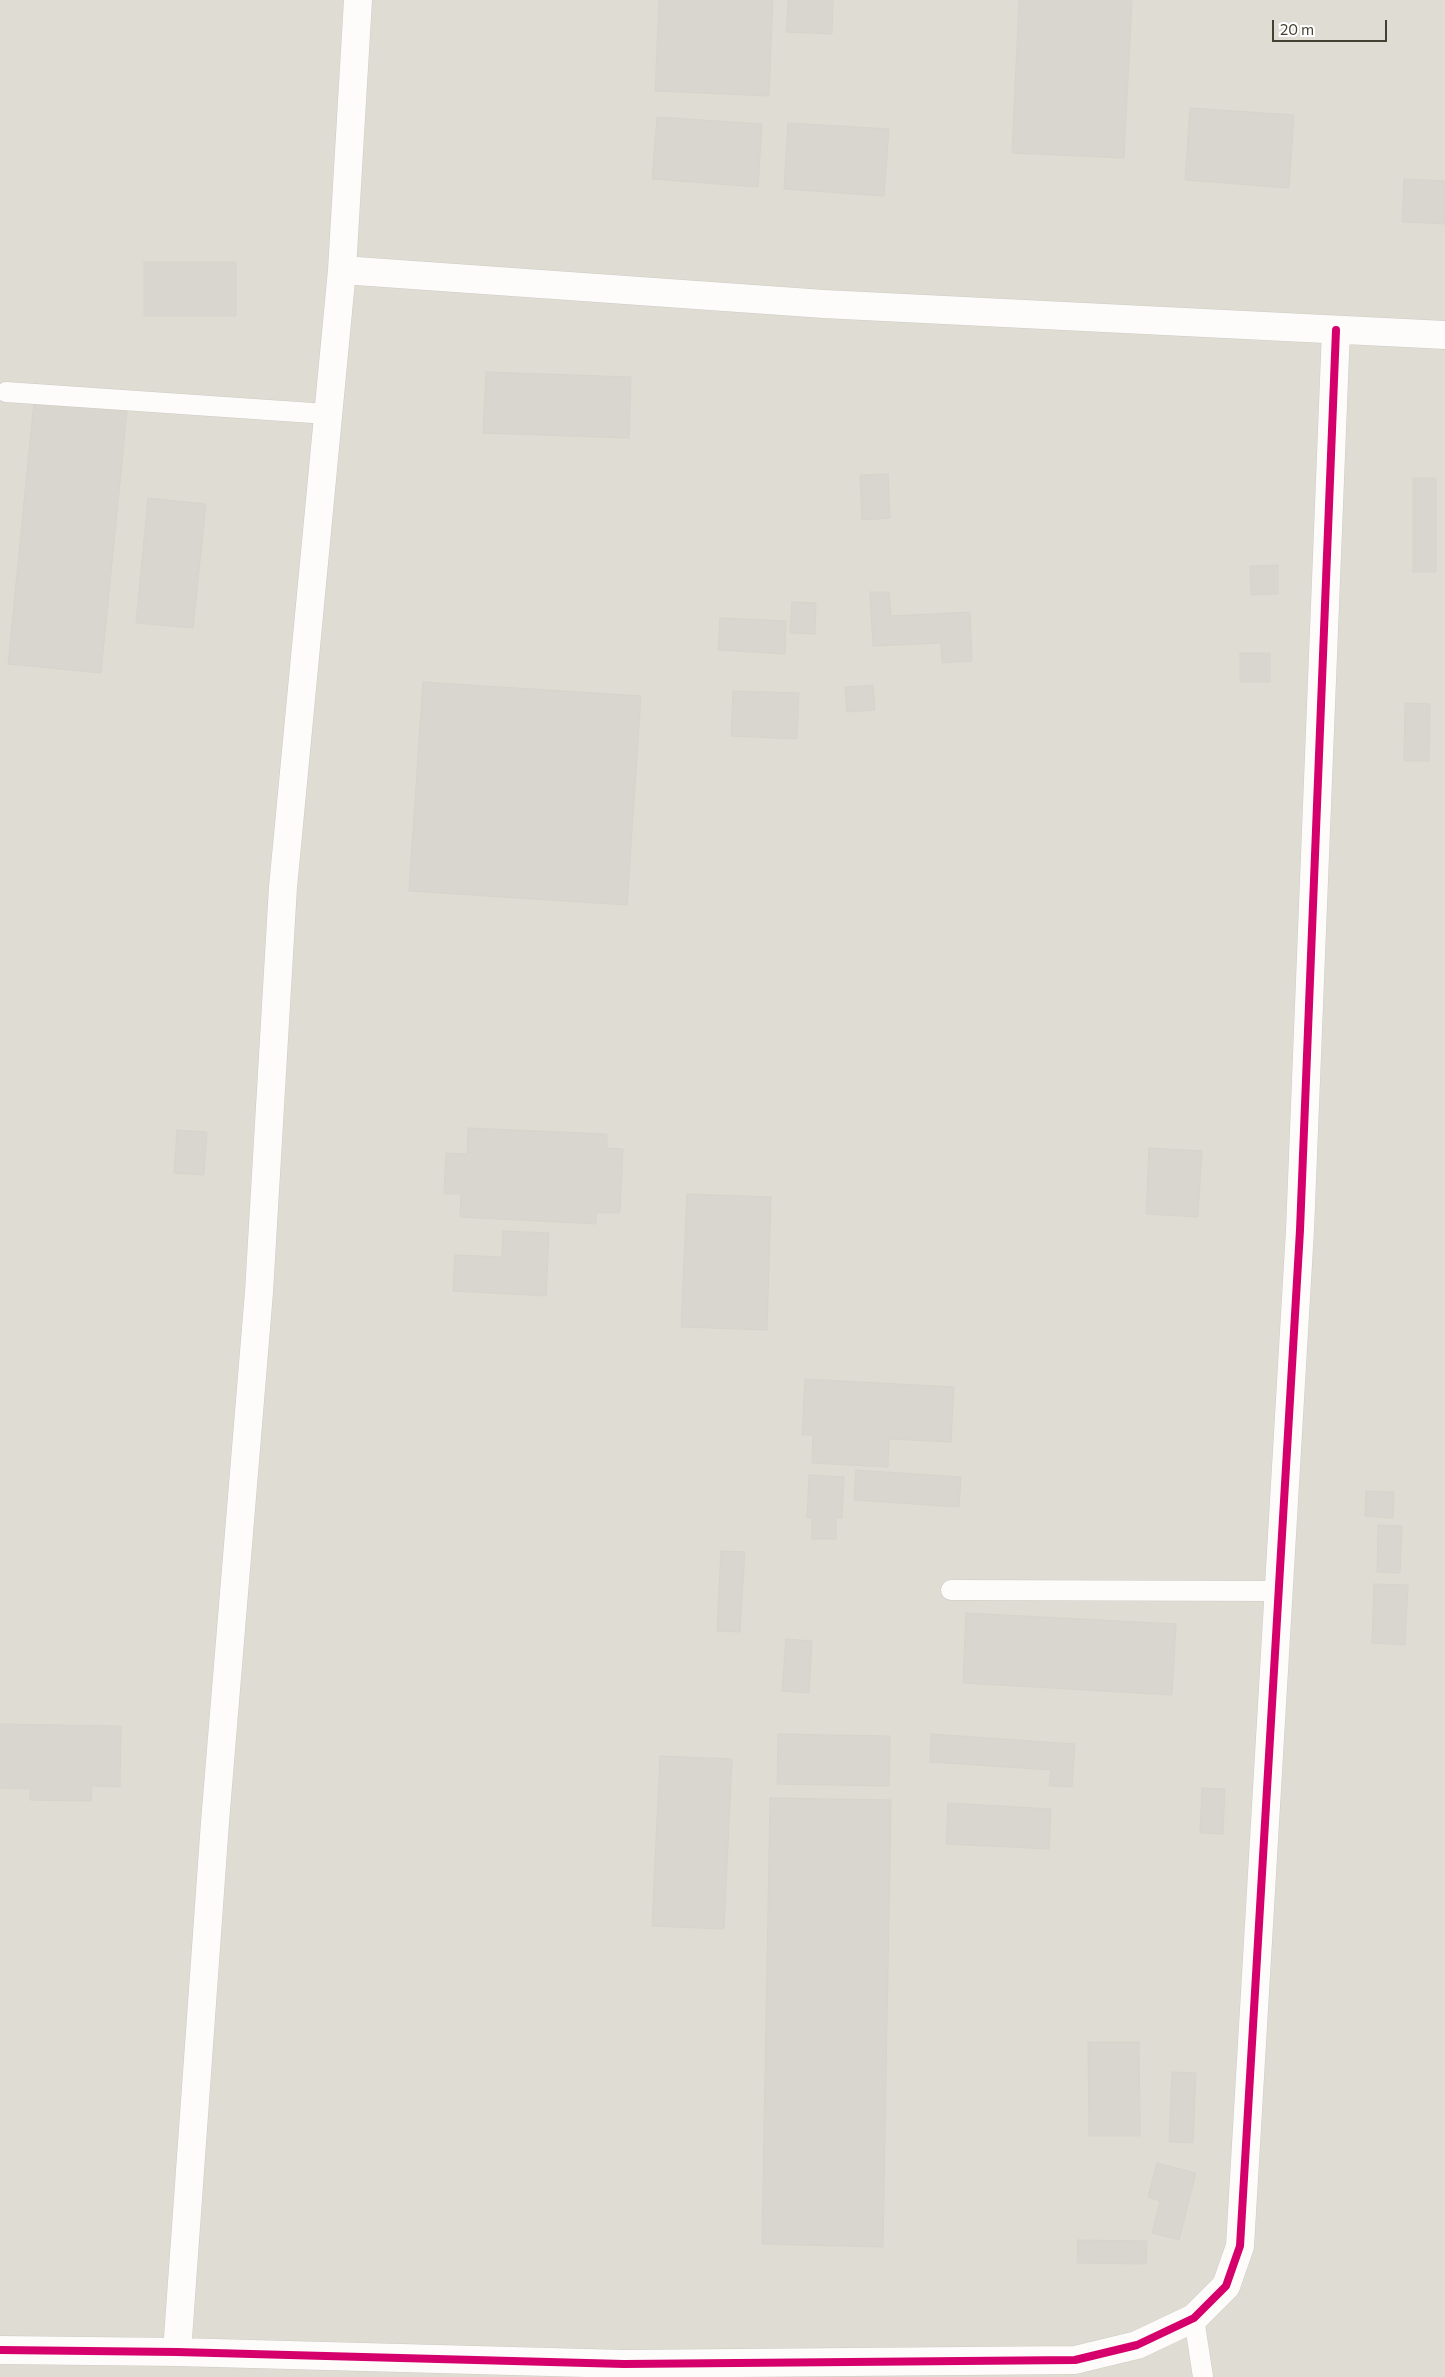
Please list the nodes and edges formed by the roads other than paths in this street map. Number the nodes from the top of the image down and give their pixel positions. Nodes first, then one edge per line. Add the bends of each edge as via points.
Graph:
1 (358, 0) edge
2 (342, 270) junction
3 (1336, 330) junction
4 (1445, 335) edge
5 (6, 392) dead end
6 (327, 414) junction
7 (951, 1590) dead end
8 (1280, 1591) junction
9 (1194, 2318) junction
10 (0, 2350) edge
11 (177, 2352) junction
12 (1203, 2377) edge

1 - 2 street
2 - 3 street via 824,304
2 - 6 street
3 - 4 street
3 - 8 street via 1300,1230
5 - 6 lane
6 - 11 street via 283,887 259,1292 215,1813
7 - 8 lane
8 - 9 street via 1240,2246 1226,2286
9 - 11 street via 1137,2345 1075,2360 624,2364
9 - 12 lane
10 - 11 street

